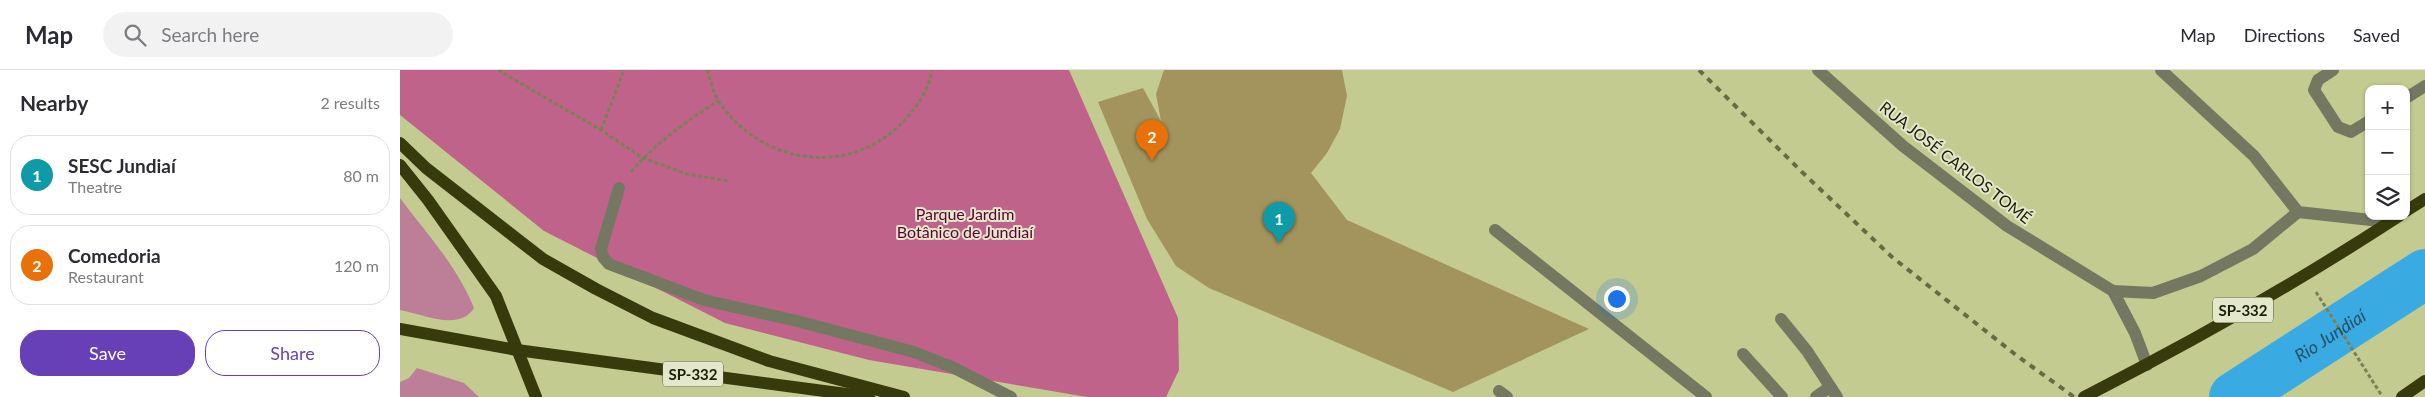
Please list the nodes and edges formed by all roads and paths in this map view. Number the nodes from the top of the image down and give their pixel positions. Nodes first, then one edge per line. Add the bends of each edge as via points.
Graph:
1 (498, 70) edge
2 (624, 70) edge
3 (707, 70) edge
4 (932, 70) edge
5 (1818, 70) edge
6 (2161, 70) edge
7 (2333, 70) edge
8 (2425, 86) edge
9 (2410, 95) edge
10 (718, 101) junction
11 (2365, 123) edge
12 (601, 130) junction
13 (400, 143) edge
14 (642, 158) junction
15 (400, 165) edge
16 (728, 181) dead end
17 (619, 188) joint
18 (2425, 199) edge
19 (2410, 208) edge
20 (2298, 212) junction
21 (2365, 217) edge
22 (2392, 220) edge
23 (1495, 230) dead end
24 (2305, 274) junction
25 (2113, 291) junction
26 (1781, 319) dead end
27 (400, 329) edge
28 (517, 350) junction
29 (1743, 354) dead end
30 (2147, 365) junction
31 (2425, 381) edge
32 (1834, 392) edge
33 (1700, 396) edge
34 (536, 397) edge
35 (869, 397) edge
36 (904, 397) edge
37 (1011, 397) edge
38 (1782, 397) edge
39 (1816, 397) edge
40 (2084, 397) edge
41 (2382, 397) edge
42 (2402, 397) edge

1 - 12 path
2 - 12 path
3 - 10 path
4 - 10 path via 914,111 886,138 852,154 813,158 776,150 743,130
5 - 25 street, RUA JOSÉ CARLOS TOMÉ via 1904,146 2007,226
6 - 20 street via 2254,156
7 - 11 street via 2318,80 2314,90 2338,127 2351,132
8 - 9 street
10 - 14 path via 686,121
12 - 14 path
13 - 36 main road via 426,168 543,259 596,290 653,318 768,361
14 - 16 path via 687,174
14 - 17 path
15 - 28 main road via 496,296
17 - 37 street via 601,249 602,257 609,264 704,300 914,352
18 - 19 main road
20 - 21 street
20 - 25 street via 2253,249 2201,276 2153,293
22 - 24 main road, SP-332
23 - 33 street
24 - 30 main road, SP-332
24 - 41 path
25 - 30 street
26 - 32 street
27 - 28 main road
28 - 34 main road
28 - 35 main road, SP-332
29 - 38 street
30 - 40 main road, SP-332
31 - 42 main road
32 - 39 street

